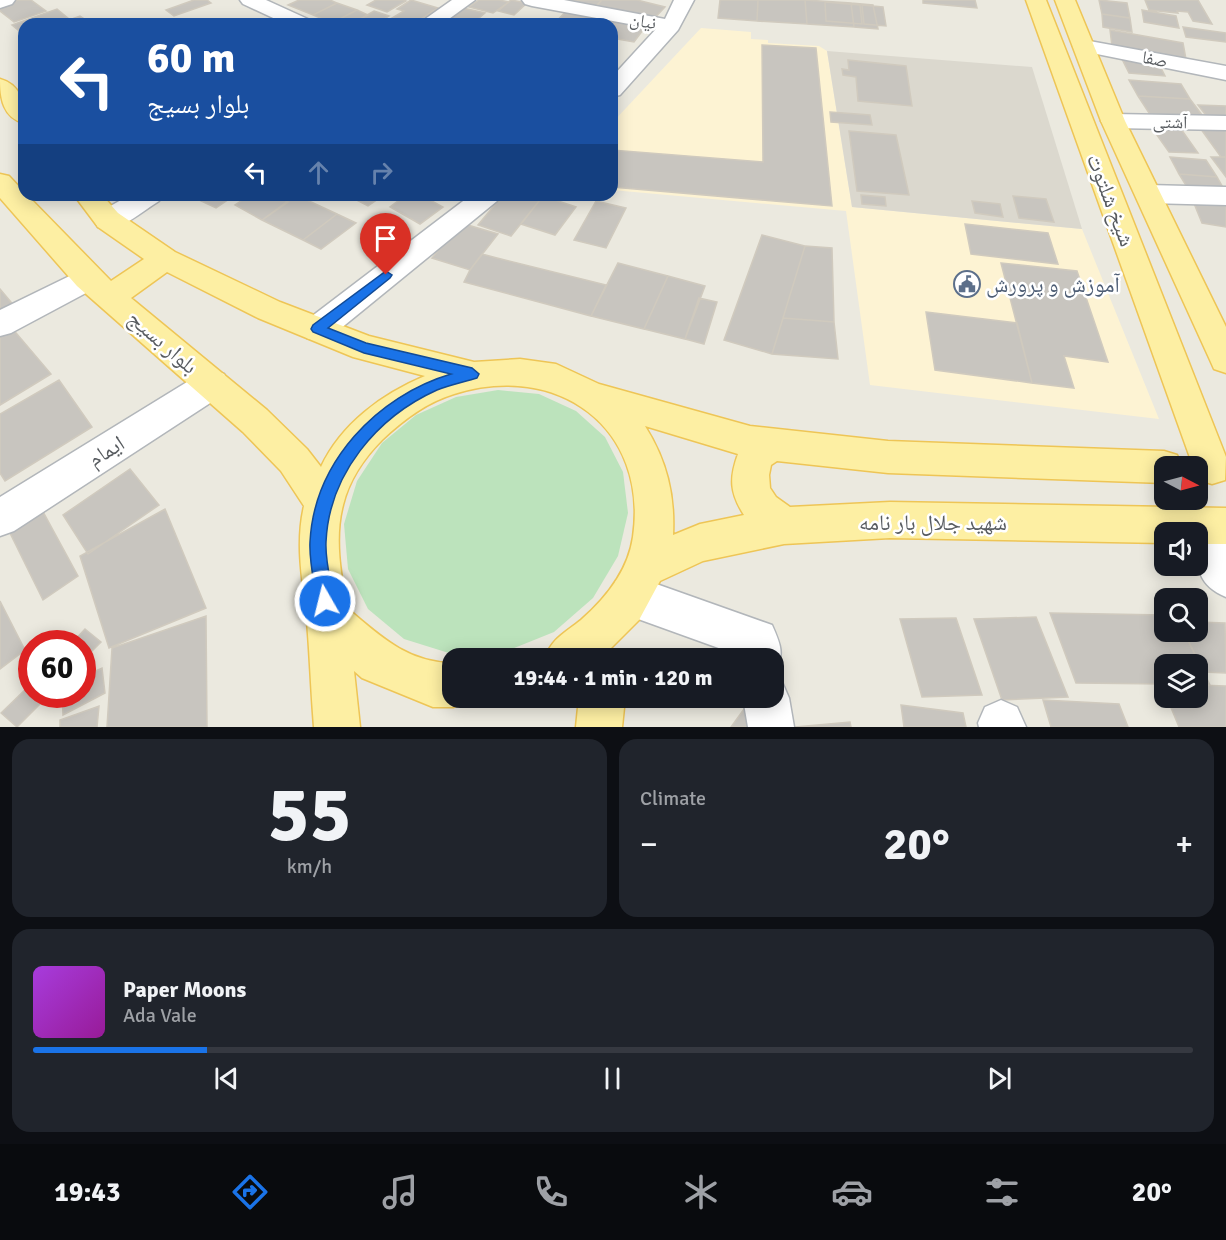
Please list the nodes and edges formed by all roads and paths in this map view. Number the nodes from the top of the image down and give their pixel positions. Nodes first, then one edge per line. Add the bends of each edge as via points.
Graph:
1 (5, 0) edge
2 (250, 0) edge
3 (465, 0) edge
4 (684, 0) edge
5 (1036, 0) edge
6 (1065, 0) edge
7 (0, 2) edge
8 (538, 5) edge
9 (290, 18) edge
10 (437, 18) edge
11 (671, 26) junction
12 (1084, 46) junction
13 (1226, 73) edge
14 (618, 83) edge
15 (0, 86) edge
16 (18, 108) edge
17 (1113, 122) junction
18 (1226, 123) edge
19 (0, 182) edge
20 (1148, 194) junction
21 (1226, 196) edge
22 (92, 201) edge
23 (140, 201) edge
24 (480, 201) edge
25 (108, 220) junction
26 (165, 259) junction
27 (99, 287) junction
28 (0, 324) edge
29 (318, 329) junction
30 (1226, 360) edge
31 (472, 374) junction
32 (212, 384) junction
33 (595, 397) junction
34 (771, 444) junction
35 (1154, 467) edge
36 (1212, 468) edge
37 (324, 503) junction
38 (0, 518) edge
39 (784, 526) junction
40 (1210, 526) edge
41 (1226, 577) edge
42 (624, 611) edge
43 (328, 620) junction
44 (579, 648) edge
45 (758, 648) edge
46 (442, 685) edge
47 (601, 708) edge
48 (768, 708) edge
49 (332, 725) edge
50 (598, 727) edge
51 (771, 727) edge

1 - 7 street
2 - 9 street
3 - 10 street
4 - 11 street
5 - 36 main road, شیخ شلتوت
6 - 12 main road, شیخ شلتوت
8 - 11 street, نیان
11 - 14 street
12 - 13 street, صفا
12 - 17 main road, شیخ شلتوت
15 - 16 main road
17 - 18 street, آشتی
17 - 20 main road, شیخ شلتوت
19 - 27 main road, بلوار بسیج
20 - 21 street
20 - 30 main road, شیخ شلتوت
22 - 25 main road
23 - 25 street
24 - 29 street
25 - 26 main road
26 - 27 main road
26 - 29 main road via 269,310
27 - 28 street
27 - 32 main road, بلوار بسیج
29 - 31 main road via 364,348
31 - 33 main road via 516,371 558,379
31 - 37 main road via 434,385 367,431 341,464
32 - 37 main road, بلوار بسیج via 294,460
32 - 38 street, ایمام
33 - 34 main road via 750,442
33 - 42 main road via 622,420 642,449 654,485 656,524
34 - 35 main road via 888,457
34 - 39 main road via 755,456 751,494 762,510
37 - 43 main road via 318,543
39 - 40 main road, شهید جلال بار نامه via 890,520
39 - 42 main road, شهید جلال بار نامه via 700,543
40 - 41 street
42 - 44 main road, شهید جلال بار نامه
42 - 45 street via 757,640
43 - 46 main road via 378,662 433,685
43 - 49 main road
47 - 50 main road
48 - 51 street

